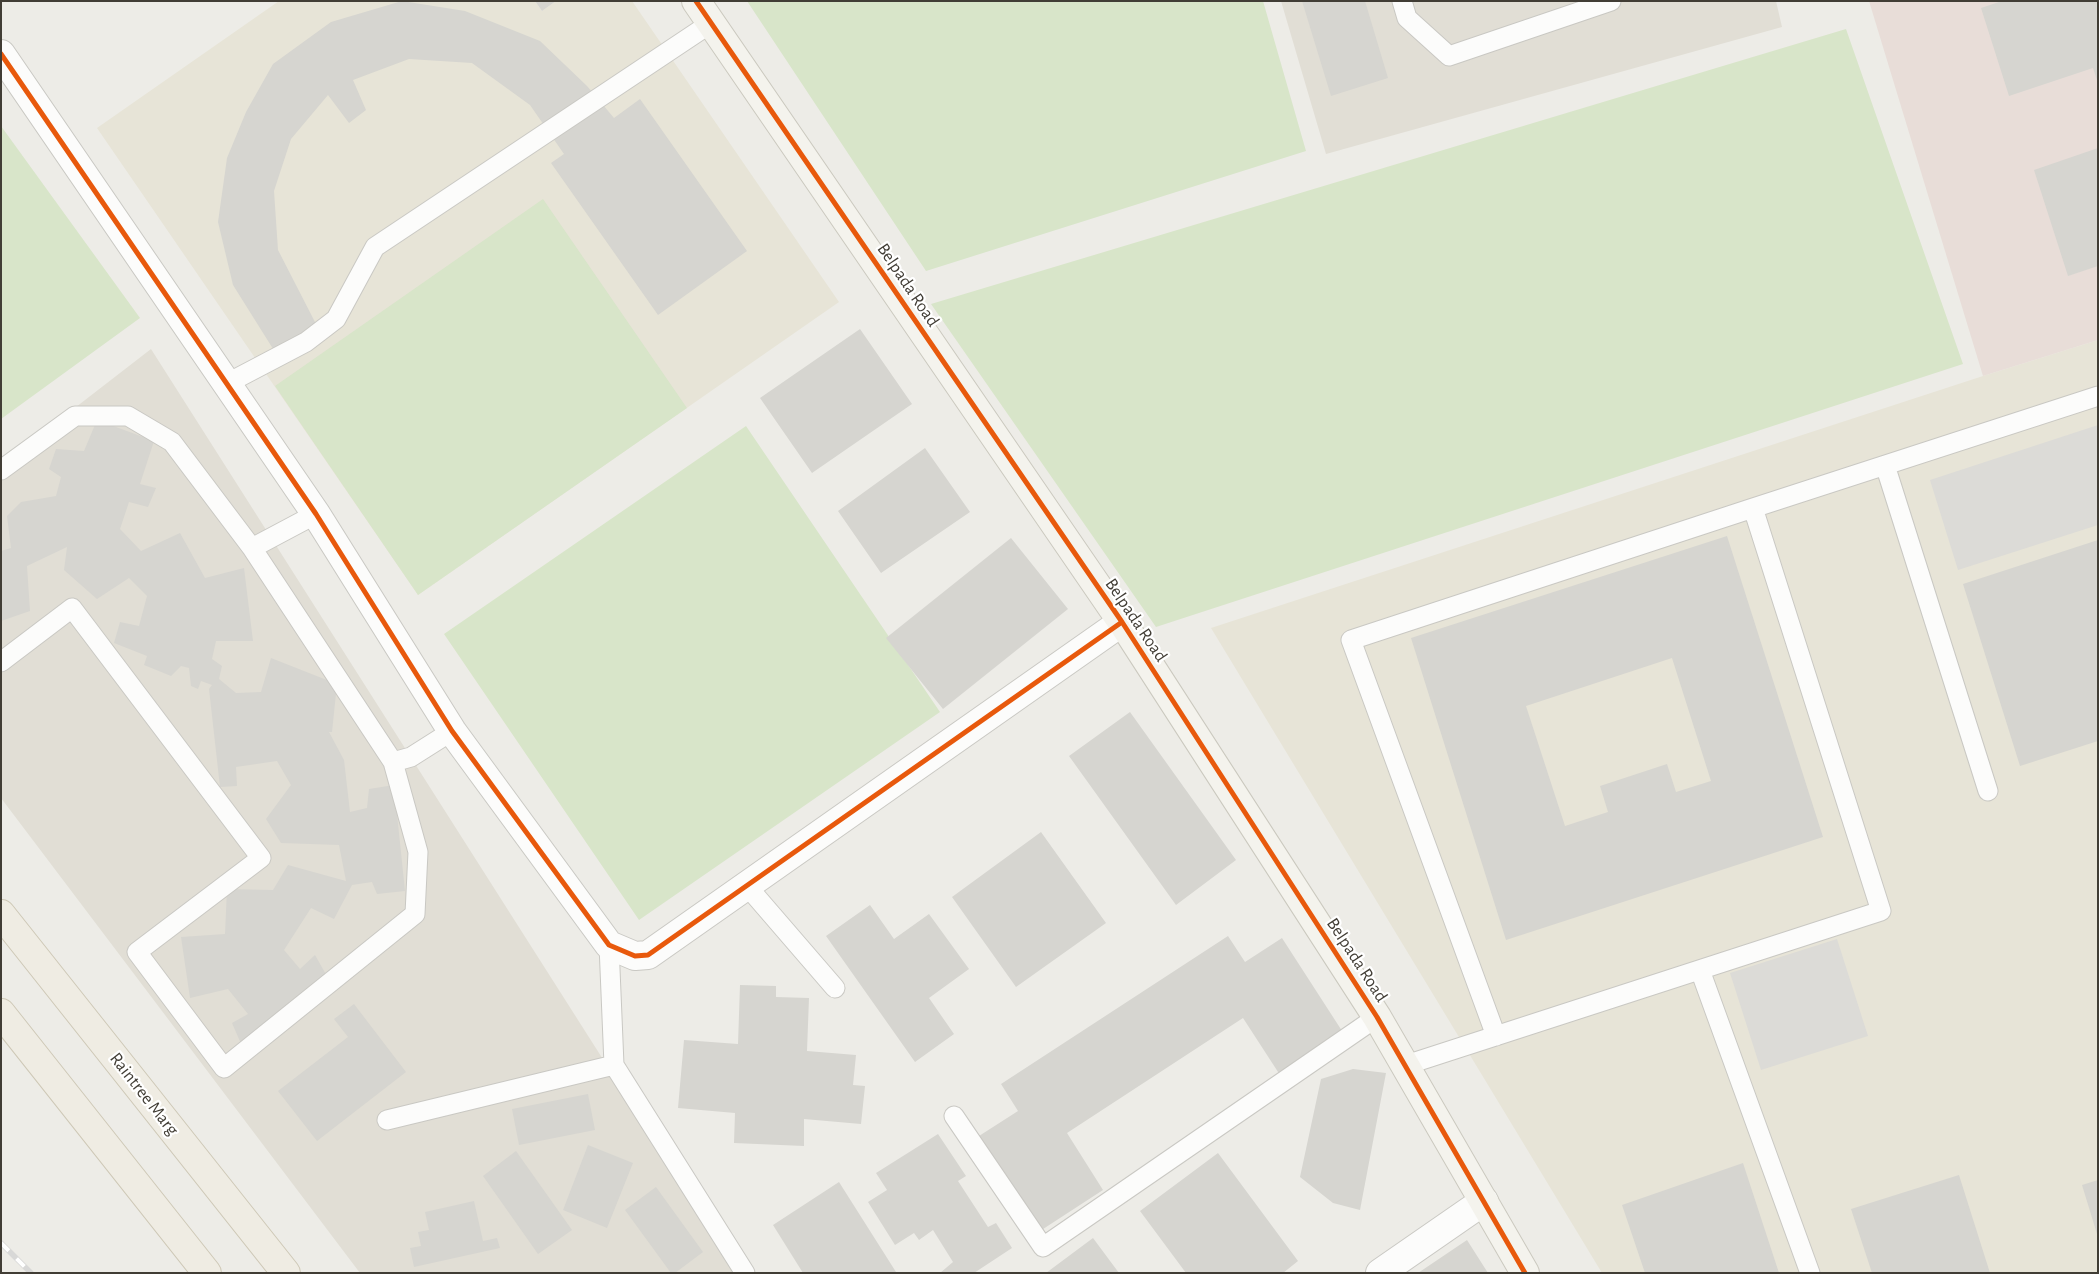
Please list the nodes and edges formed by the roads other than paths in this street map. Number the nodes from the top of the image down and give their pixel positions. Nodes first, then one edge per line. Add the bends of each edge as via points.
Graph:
1 (1402, 1) edge
2 (1611, 1) edge
3 (703, 12) edge
4 (1, 54) edge
5 (226, 384) junction
6 (2098, 396) edge
7 (1885, 465) junction
8 (1, 470) edge
9 (1753, 508) junction
10 (316, 514) junction
11 (252, 548) junction
12 (1122, 622) junction
13 (1, 662) edge
14 (452, 731) junction
15 (393, 762) junction
16 (1988, 791) dead end
17 (747, 886) junction
18 (1, 914) edge
19 (609, 945) junction
20 (1700, 970) junction
21 (835, 988) dead end
22 (1, 1013) edge
23 (1377, 1017) junction
24 (1496, 1036) junction
25 (614, 1065) junction
26 (1406, 1065) junction
27 (954, 1116) dead end
28 (387, 1120) dead end
29 (1484, 1200) junction
30 (207, 1273) edge
31 (286, 1273) edge
32 (745, 1273) edge
33 (1380, 1273) edge
34 (1525, 1273) edge
35 (1810, 1273) edge

1 - 2 lane via 1407,18 1449,56
3 - 5 lane via 375,247 336,319 306,342
3 - 12 street, Belpada Road
4 - 5 street
5 - 10 street
6 - 7 lane
7 - 9 lane
7 - 16 lane
8 - 11 lane via 75,416 128,416 172,442
9 - 20 lane via 1881,911
9 - 24 lane via 1351,640
10 - 11 lane
10 - 14 street
11 - 15 lane
12 - 17 street
12 - 23 street, Belpada Road
13 - 15 lane via 72,608 260,858 138,952 224,1068 415,914 418,852
14 - 15 lane via 411,757
14 - 19 street
17 - 19 street via 648,955 635,956
17 - 21 lane
18 - 31 main road, Raintree Marg
19 - 25 lane
20 - 24 lane
20 - 35 lane
22 - 30 main road
23 - 26 street, Belpada Road
23 - 27 lane via 1042,1247
24 - 26 lane
25 - 28 lane
25 - 32 lane
26 - 29 street, Belpada Road
29 - 33 street
29 - 34 street, Belpada Road

